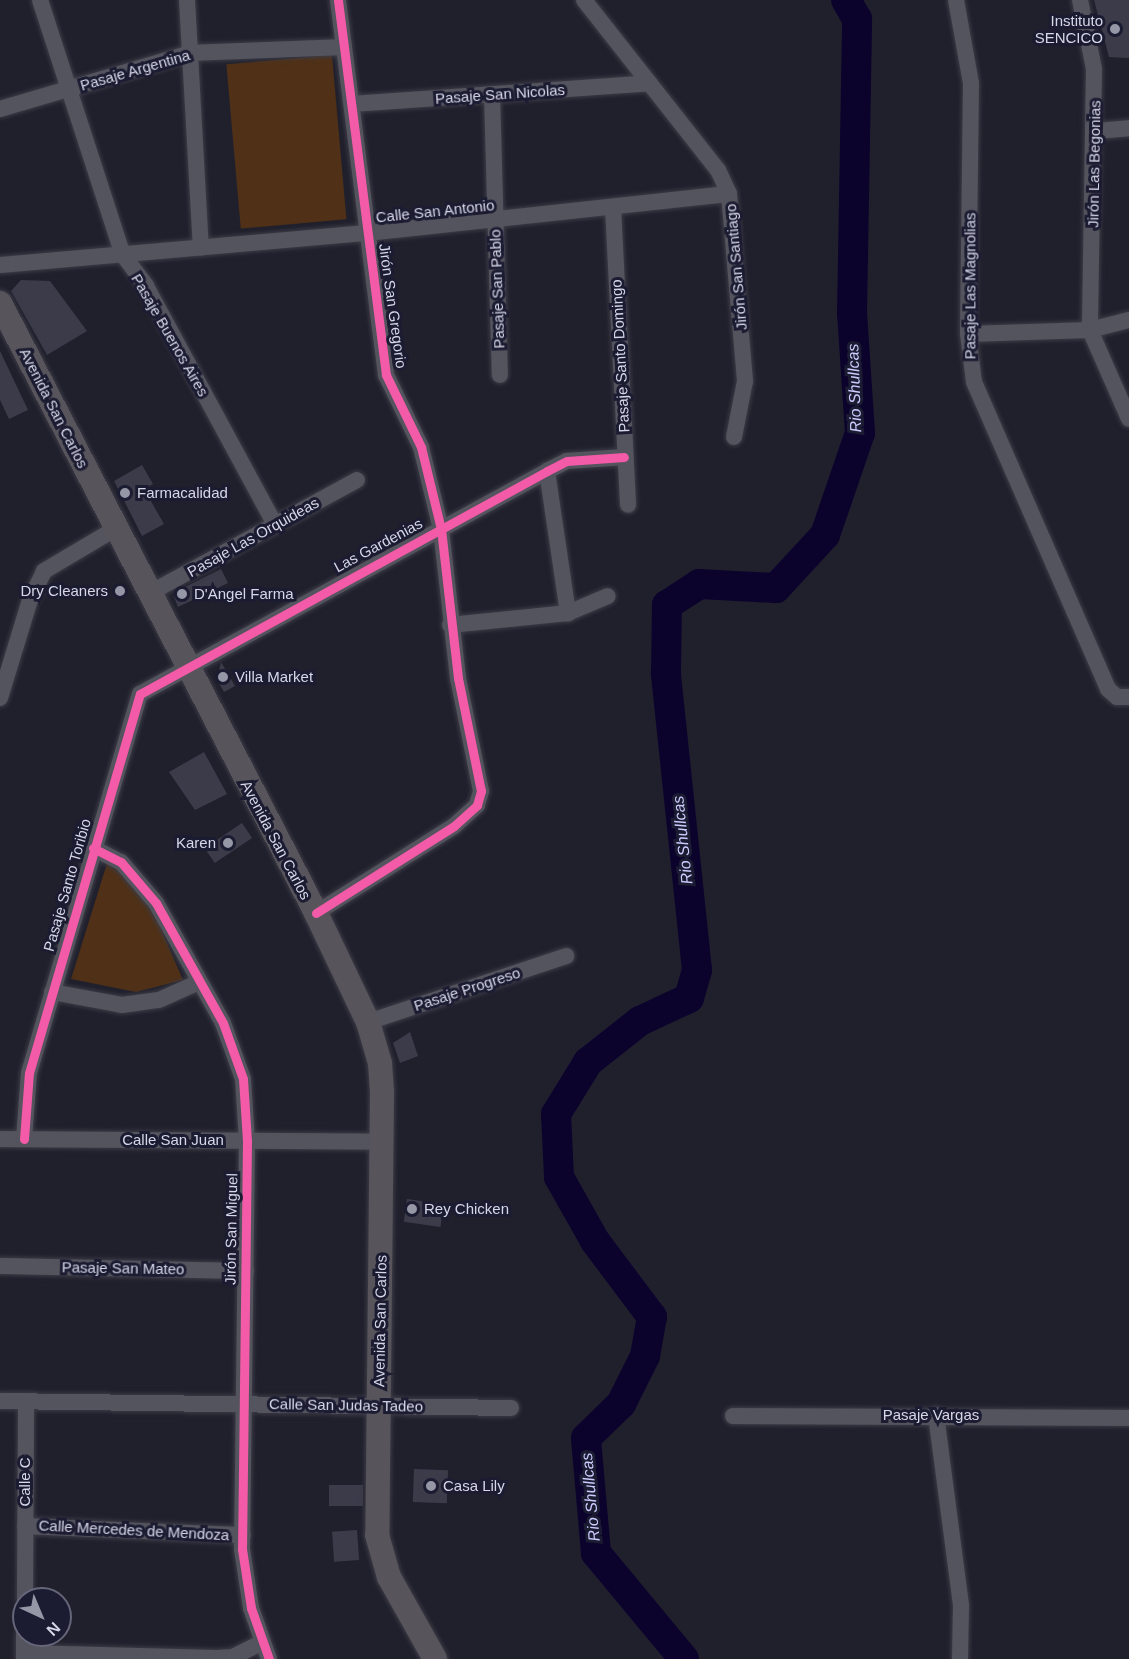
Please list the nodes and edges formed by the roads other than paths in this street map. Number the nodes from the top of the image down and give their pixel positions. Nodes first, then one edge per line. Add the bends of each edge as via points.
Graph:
1 (40, 0) edge
2 (187, 0) edge
3 (338, 0) edge
4 (584, 0) edge
5 (1080, 0) edge
6 (961, 1) edge
7 (344, 47) junction
8 (190, 53) junction
9 (649, 83) junction
10 (66, 90) junction
11 (492, 94) junction
12 (352, 104) junction
13 (0, 109) edge
14 (1129, 128) edge
15 (1096, 131) junction
16 (729, 194) junction
17 (613, 207) junction
18 (495, 219) junction
19 (368, 233) junction
20 (201, 248) junction
21 (123, 255) junction
22 (0, 265) edge
23 (0, 303) edge
24 (1129, 320) edge
25 (1090, 330) junction
26 (968, 334) junction
27 (500, 375) dead end
28 (1129, 419) edge
29 (734, 437) dead end
30 (624, 457) junction
31 (547, 471) junction
32 (357, 480) dead end
33 (628, 505) dead end
34 (275, 525) junction
35 (115, 529) junction
36 (441, 529) junction
37 (148, 594) junction
38 (608, 596) dead end
39 (567, 613) junction
40 (450, 626) junction
41 (185, 666) junction
42 (1129, 697) edge
43 (0, 698) edge
44 (93, 849) junction
45 (316, 913) junction
46 (566, 956) dead end
47 (199, 982) junction
48 (52, 992) junction
49 (368, 1022) junction
50 (0, 1139) edge
51 (24, 1139) junction
52 (247, 1141) junction
53 (383, 1142) junction
54 (0, 1266) edge
55 (246, 1271) junction
56 (0, 1401) edge
57 (26, 1401) junction
58 (245, 1404) junction
59 (379, 1405) junction
60 (511, 1408) dead end
61 (936, 1415) junction
62 (733, 1416) dead end
63 (1129, 1418) edge
64 (25, 1526) junction
65 (243, 1535) junction
66 (25, 1587) edge
67 (262, 1642) junction
68 (24, 1656) edge
69 (269, 1659) edge
70 (435, 1659) edge
71 (960, 1659) edge

1 - 10 street, Pasaje Buenos Aires
2 - 8 street
3 - 7 street, Jirón San Gregorio
4 - 9 street, Jirón San Santiago
5 - 15 street, Jirón Las Begonias via 1092,45
6 - 26 street, Pasaje Las Magnolias via 971,83
7 - 8 street, Pasaje Argentina
7 - 12 street, Jirón San Gregorio
8 - 10 street, Pasaje Argentina
8 - 20 street
9 - 11 street, Pasaje San Nicolas
9 - 16 street, Jirón San Santiago via 718,170
10 - 13 street, Pasaje Argentina
10 - 21 street, Pasaje Buenos Aires
11 - 12 street, Pasaje San Nicolas
11 - 18 street, Pasaje San Pablo
12 - 19 street, Jirón San Gregorio
14 - 15 street
15 - 25 street, Jirón Las Begonias
16 - 17 street, Calle San Antonio
16 - 29 street, Jirón San Santiago via 745,381
17 - 18 street, Calle San Antonio
17 - 30 street, Pasaje Santo Domingo
18 - 19 street, Calle San Antonio
18 - 27 street, Pasaje San Pablo
19 - 20 street, Calle San Antonio
19 - 36 street, Jirón San Gregorio via 386,375 421,447
20 - 21 street, Calle San Antonio
21 - 22 street, Calle San Antonio
21 - 34 street, Pasaje Buenos Aires via 146,286
23 - 35 main road, Avenida San Carlos
24 - 25 street
25 - 26 street
25 - 28 street
26 - 42 street, Pasaje Las Magnolias via 974,382 1108,689 1118,697
30 - 31 street, Las Gardenias via 567,461
30 - 33 street, Pasaje Santo Domingo
31 - 36 street, Las Gardenias
31 - 39 street
32 - 34 street, Pasaje Las Orquideas
34 - 37 street, Pasaje Las Orquideas
35 - 37 main road, Avenida San Carlos
35 - 43 street via 44,572 30,600
36 - 40 street, Jirón San Gregorio
36 - 41 street, Las Gardenias
37 - 41 main road, Avenida San Carlos
38 - 39 street
39 - 40 street
40 - 45 street, Jirón San Gregorio via 481,791 467,816
41 - 44 street, Pasaje Santo Toribio via 140,694
41 - 45 main road, Avenida San Carlos
44 - 47 street, Jirón San Miguel via 113,856 142,884
44 - 48 street, Pasaje Santo Toribio
45 - 49 main road, Avenida San Carlos
46 - 49 street, Pasaje Progreso
47 - 48 street via 159,1000 122,1005
47 - 52 street, Jirón San Miguel via 237,1058 245,1092
48 - 51 street, Pasaje Santo Toribio via 29,1073
49 - 53 main road, Avenida San Carlos via 380,1063
50 - 51 street, Calle San Juan
51 - 52 street, Calle San Juan
52 - 53 street, Calle San Juan
52 - 55 street, Jirón San Miguel
53 - 59 main road, Avenida San Carlos
54 - 55 street, Pasaje San Mateo
55 - 58 street, Jirón San Miguel
56 - 57 street, Calle San Judas Tadeo
57 - 58 street, Calle San Judas Tadeo
57 - 64 street, Calle C
58 - 59 street, Calle San Judas Tadeo
58 - 65 street, Jirón San Miguel
59 - 60 street, Calle San Judas Tadeo
59 - 70 main road, Avenida San Carlos via 377,1535 382,1558
61 - 62 street, Pasaje Vargas
61 - 63 street, Pasaje Vargas
61 - 71 street via 961,1606
64 - 65 street, Calle Mercedes de Mendoza
64 - 66 street, Calle C
65 - 67 street, Jirón San Miguel via 247,1592
67 - 68 street via 233,1657 217,1658
67 - 69 street, Jirón San Miguel

